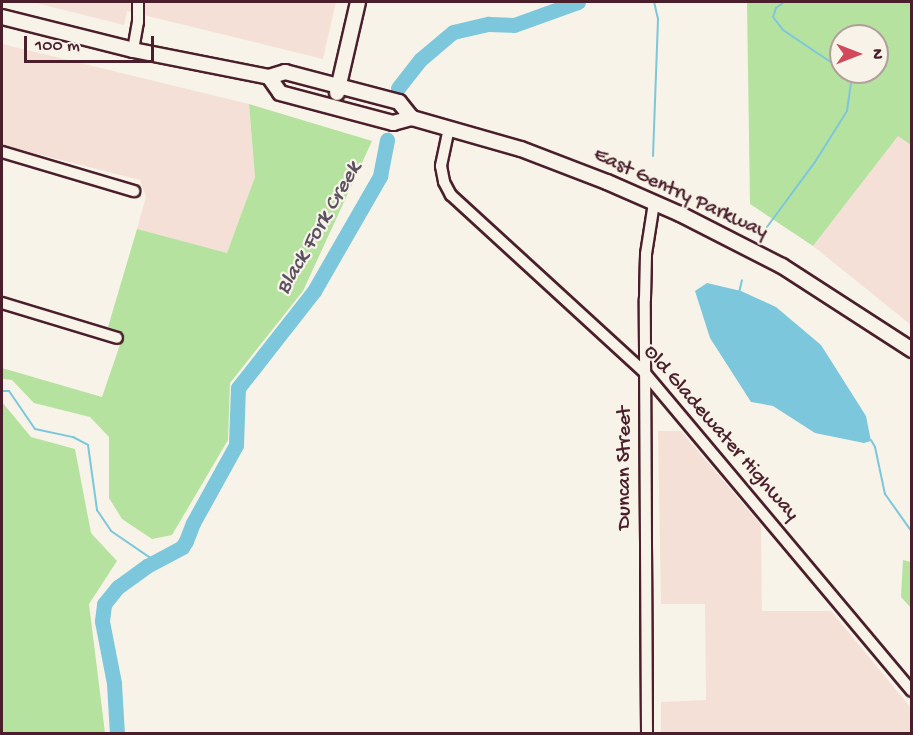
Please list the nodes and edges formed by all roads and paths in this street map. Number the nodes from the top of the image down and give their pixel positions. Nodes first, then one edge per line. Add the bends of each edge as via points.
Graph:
1 (138, 2) edge
2 (358, 2) edge
3 (2, 17) edge
4 (133, 50) junction
5 (269, 77) junction
6 (339, 86) junction
7 (334, 107) junction
8 (412, 118) junction
9 (449, 128) junction
10 (2, 152) edge
11 (134, 191) dead end
12 (654, 203) junction
13 (2, 303) edge
14 (117, 338) dead end
15 (912, 350) edge
16 (645, 373) junction
17 (912, 691) edge
18 (647, 734) edge

1 - 4 street
2 - 6 main road
3 - 4 main road, East Gentry Parkway
4 - 5 main road, East Gentry Parkway
5 - 6 main road, East Gentry Parkway via 285,72
5 - 7 main road, East Gentry Parkway via 280,93
6 - 7 main road
6 - 8 main road, East Gentry Parkway via 399,102
7 - 8 main road, East Gentry Parkway via 393,123
8 - 9 main road, East Gentry Parkway
9 - 12 main road, East Gentry Parkway via 521,149
9 - 16 street, Old Gladewater Highway via 441,166 451,195
10 - 11 street
12 - 15 main road, East Gentry Parkway via 782,267
12 - 16 street, Duncan Street via 646,254
13 - 14 street
16 - 17 street, Old Gladewater Highway
16 - 18 street, Duncan Street

